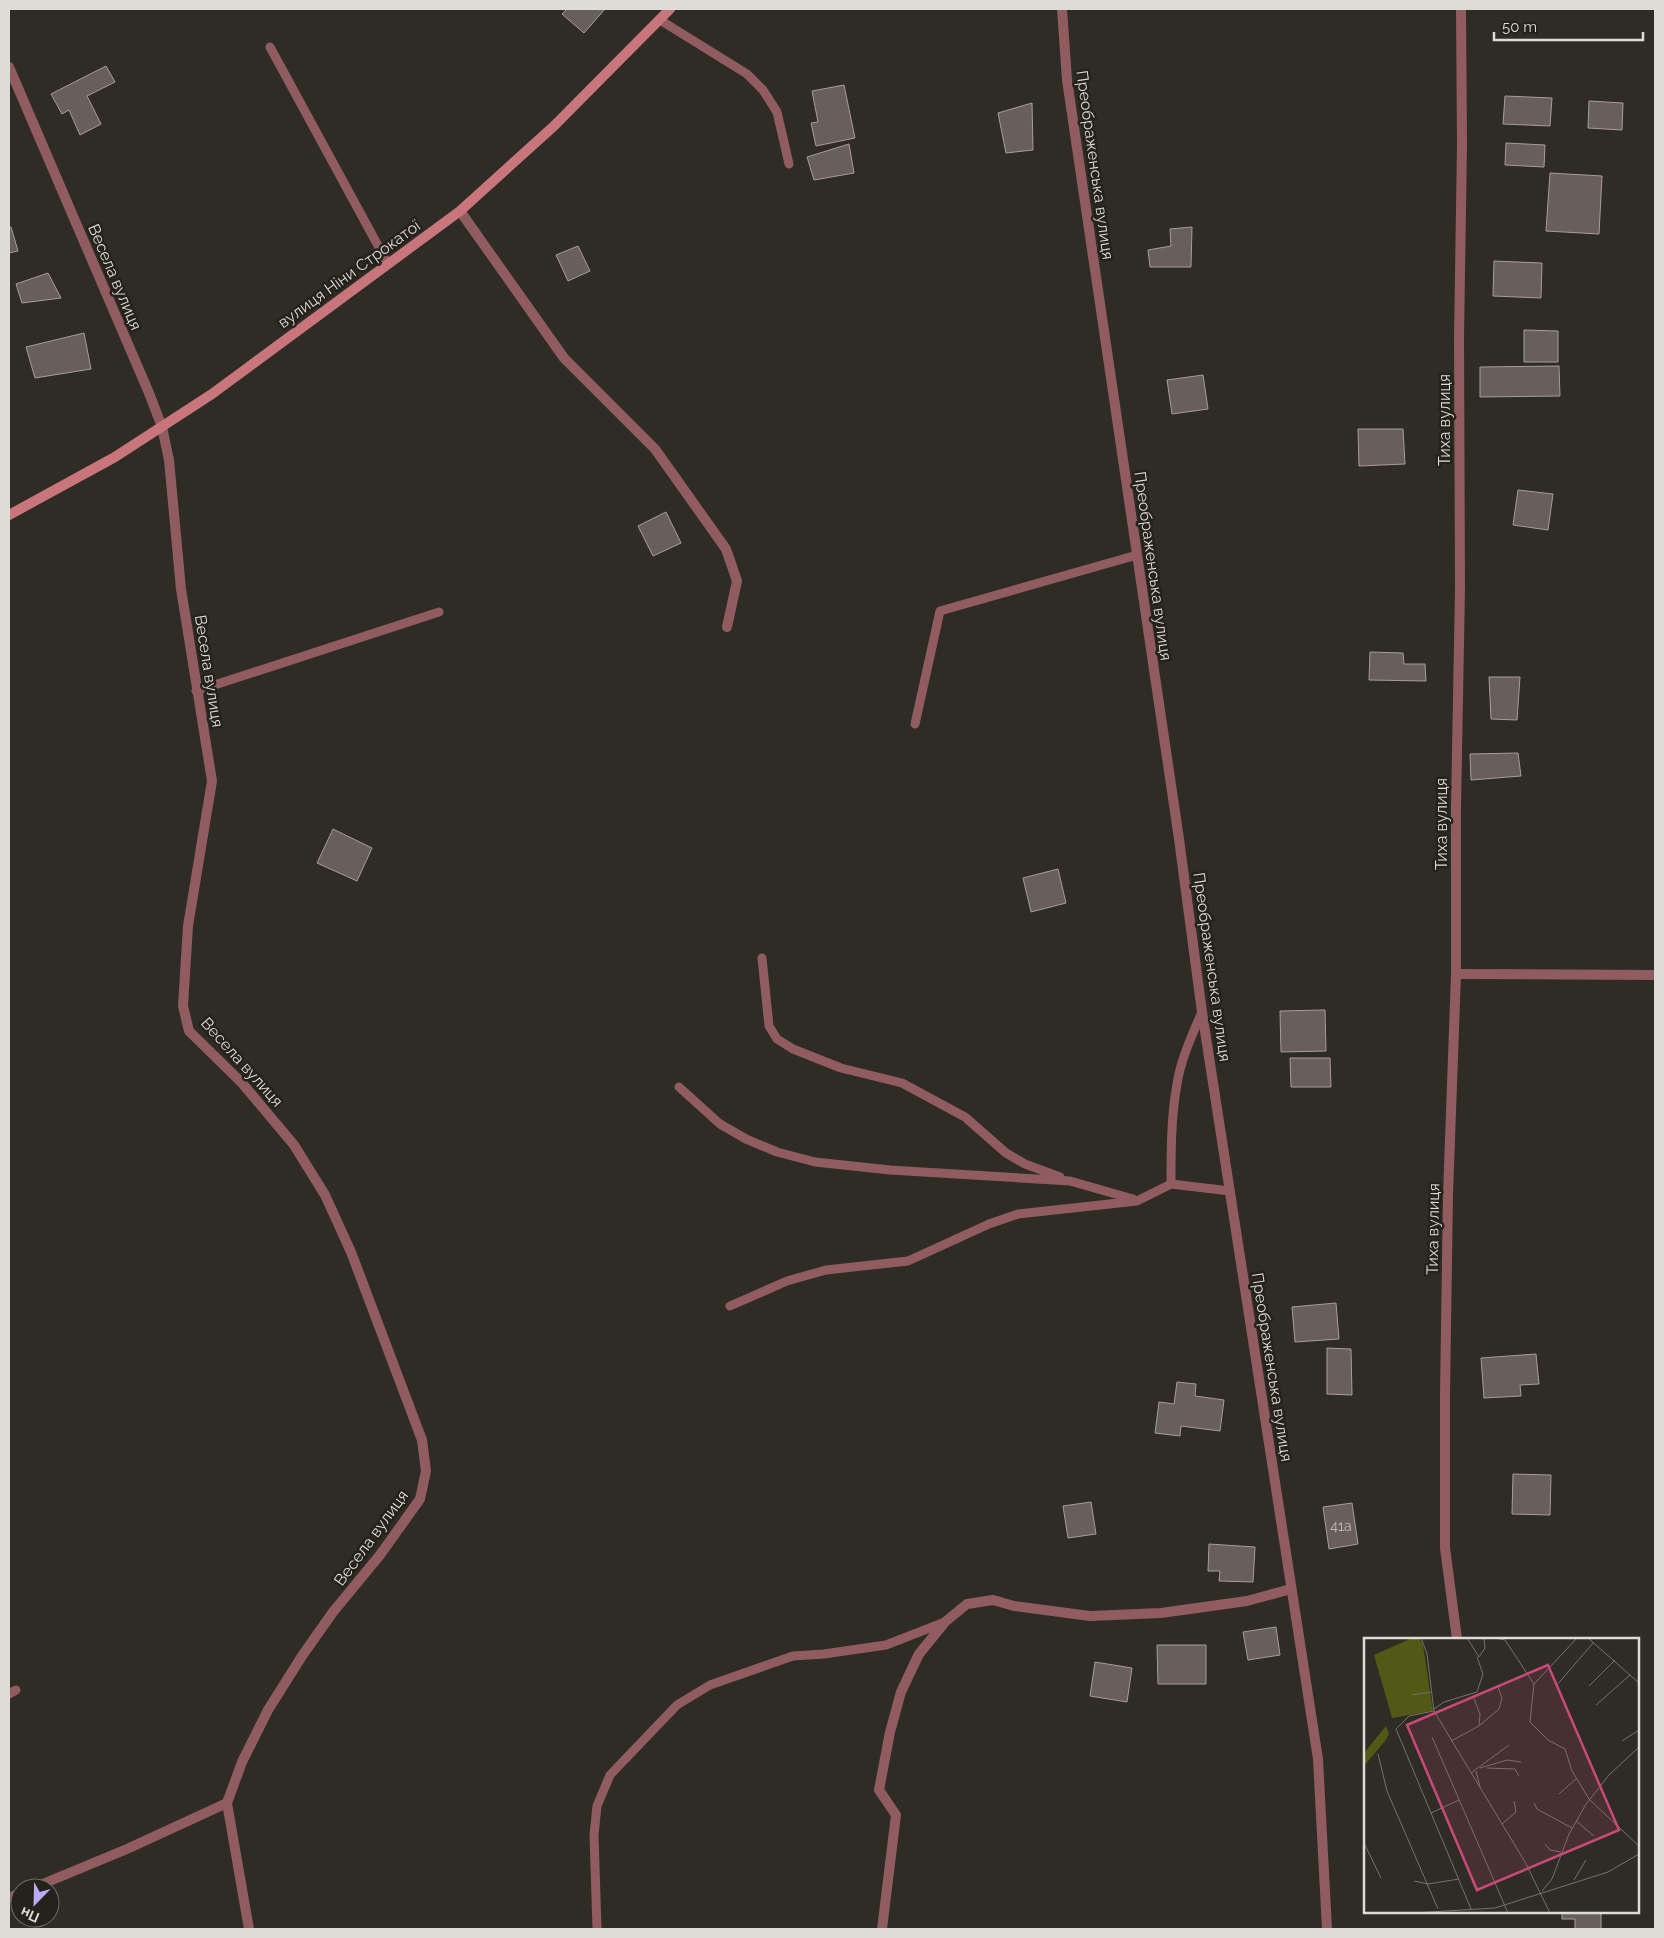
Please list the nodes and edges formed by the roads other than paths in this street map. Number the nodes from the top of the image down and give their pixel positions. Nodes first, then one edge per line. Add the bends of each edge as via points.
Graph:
1 (670, 9) edge
2 (1062, 9) edge
3 (1461, 9) edge
4 (660, 20) junction
5 (270, 47) dead end
6 (9, 67) edge
7 (790, 164) dead end
8 (460, 211) junction
9 (388, 264) junction
10 (162, 427) junction
11 (9, 515) edge
12 (1137, 555) junction
13 (439, 612) dead end
14 (727, 627) dead end
15 (196, 691) junction
16 (915, 724) dead end
17 (762, 958) dead end
18 (1456, 974) junction
19 (1655, 975) edge
20 (1202, 1012) junction
21 (679, 1087) dead end
22 (1070, 1181) junction
23 (1171, 1184) junction
24 (1230, 1191) junction
25 (1138, 1201) junction
26 (730, 1306) dead end
27 (1291, 1589) junction
28 (945, 1622) junction
29 (1457, 1638) edge
30 (227, 1803) junction
31 (57, 1878) edge
32 (249, 1929) edge
33 (597, 1929) edge
34 (882, 1929) edge
35 (1327, 1929) edge

1 - 4 street, вулиця Ніни Строкатої
2 - 12 street, Преображенська вулиця via 1067,80
3 - 18 street, Тиха вулиця
4 - 7 lane via 747,74 764,90 777,112
4 - 8 street, вулиця Ніни Строкатої via 554,126
5 - 9 lane
6 - 10 street, Весела вулиця
8 - 9 street, вулиця Ніни Строкатої
8 - 14 street via 564,358 655,448 726,550 737,581
9 - 10 street, вулиця Ніни Строкатої
10 - 11 street, вулиця Ніни Строкатої via 115,457
10 - 15 street, Весела вулиця via 170,460 181,589
12 - 16 lane via 940,611
12 - 20 street, Преображенська вулиця
13 - 15 lane
15 - 30 street, Весела вулиця via 212,781 188,926 183,1006 189,1031 242,1083 294,1144 325,1195 351,1252 422,1440 426,1471 420,1499 302,1656 268,1710 242,1762
17 - 22 lane via 769,1026 777,1039 793,1050 841,1068 902,1083 965,1117 1012,1157
18 - 19 street
18 - 29 street, Тиха вулиця via 1448,1195 1445,1548
20 - 23 lane via 1177,1082
20 - 24 street, Преображенська вулиця
21 - 22 lane via 720,1124 746,1139 777,1152 815,1162
22 - 25 lane
23 - 24 lane
23 - 25 lane
24 - 27 street, Преображенська вулиця
25 - 26 lane via 1018,1214 908,1261 826,1270 787,1281
27 - 28 street via 1247,1601 1161,1613 1090,1616 1014,1606 993,1600 967,1604
27 - 35 street, Преображенська вулиця via 1318,1759
28 - 33 lane via 886,1645 793,1656 710,1685 677,1704 610,1775 597,1806 594,1835
28 - 34 street via 920,1654 901,1692 888,1741 879,1790 896,1814
30 - 31 street
30 - 32 street, Весела вулиця

